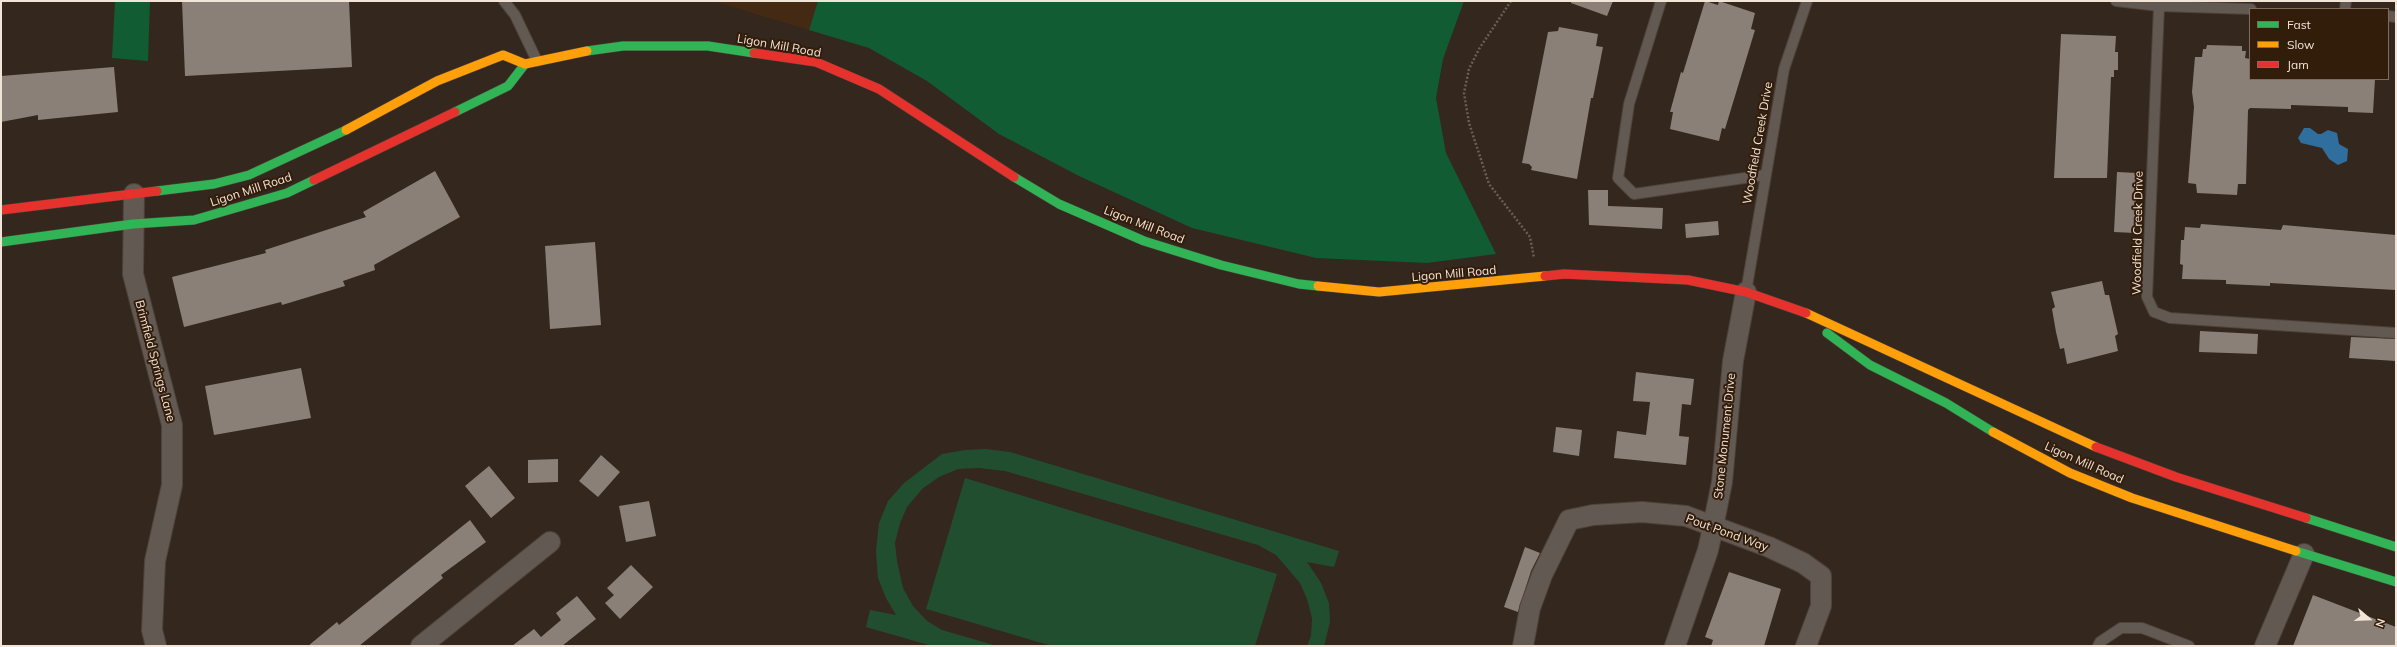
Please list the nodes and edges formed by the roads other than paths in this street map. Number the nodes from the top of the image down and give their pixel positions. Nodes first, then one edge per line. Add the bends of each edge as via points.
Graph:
1 (504, 1) edge
2 (1661, 1) edge
3 (1807, 1) edge
4 (2116, 1) edge
5 (2159, 6) junction
6 (2249, 9) edge
7 (537, 61) junction
8 (525, 64) junction
9 (1765, 175) junction
10 (134, 194) junction
11 (1, 210) edge
12 (133, 224) junction
13 (1, 242) edge
14 (1746, 292) junction
15 (1790, 306) junction
16 (2396, 333) edge
17 (1713, 527) junction
18 (550, 542) dead end
19 (2396, 547) edge
20 (2304, 554) junction
21 (2396, 582) edge
22 (156, 646) edge
23 (421, 646) edge
24 (1523, 646) edge
25 (1675, 646) edge
26 (1806, 646) edge
27 (2098, 646) edge
28 (2189, 646) edge
29 (2265, 646) edge

1 - 7 lane via 515,15
2 - 9 lane via 1629,104 1618,178 1634,194
3 - 9 lane, Woodfield Creek Drive via 1784,69
4 - 5 lane
5 - 6 lane
5 - 16 lane, Woodfield Creek Drive via 2147,297 2154,312 2170,318
7 - 8 main road, Ligon Mill Road
7 - 14 main road, Ligon Mill Road via 571,53 623,46 668,44 708,46 816,62 879,89 976,154 1059,204 1144,241 1221,265 1299,284 1379,292 1467,286 1564,274 1688,280
8 - 10 main road, Ligon Mill Road via 503,55 437,81 348,130 249,175 214,184
8 - 12 main road, Ligon Mill Road via 508,86 287,193 194,220
9 - 14 lane, Woodfield Creek Drive
10 - 11 main road, Ligon Mill Road
10 - 12 street, Brimfield Springs Lane
12 - 13 main road, Ligon Mill Road
12 - 22 street, Brimfield Springs Lane via 133,274 172,425 172,485 155,561 152,630
14 - 15 main road, Ligon Mill Road
14 - 17 street, Stone Monument Drive via 1733,361 1722,482
15 - 19 main road, Ligon Mill Road via 2077,440 2176,477
15 - 20 main road, Ligon Mill Road via 1870,365 1946,402 1993,432 2070,473 2132,498
17 - 24 street, Pout Pond Way via 1686,516 1642,512 1593,515 1569,520 1532,601
17 - 25 street, Stone Monument Drive via 1708,550
17 - 26 street, Pout Pond Way via 1783,553 1821,576 1821,606
18 - 23 street
20 - 21 main road, Ligon Mill Road
20 - 29 street
27 - 28 lane via 2121,628 2142,628

